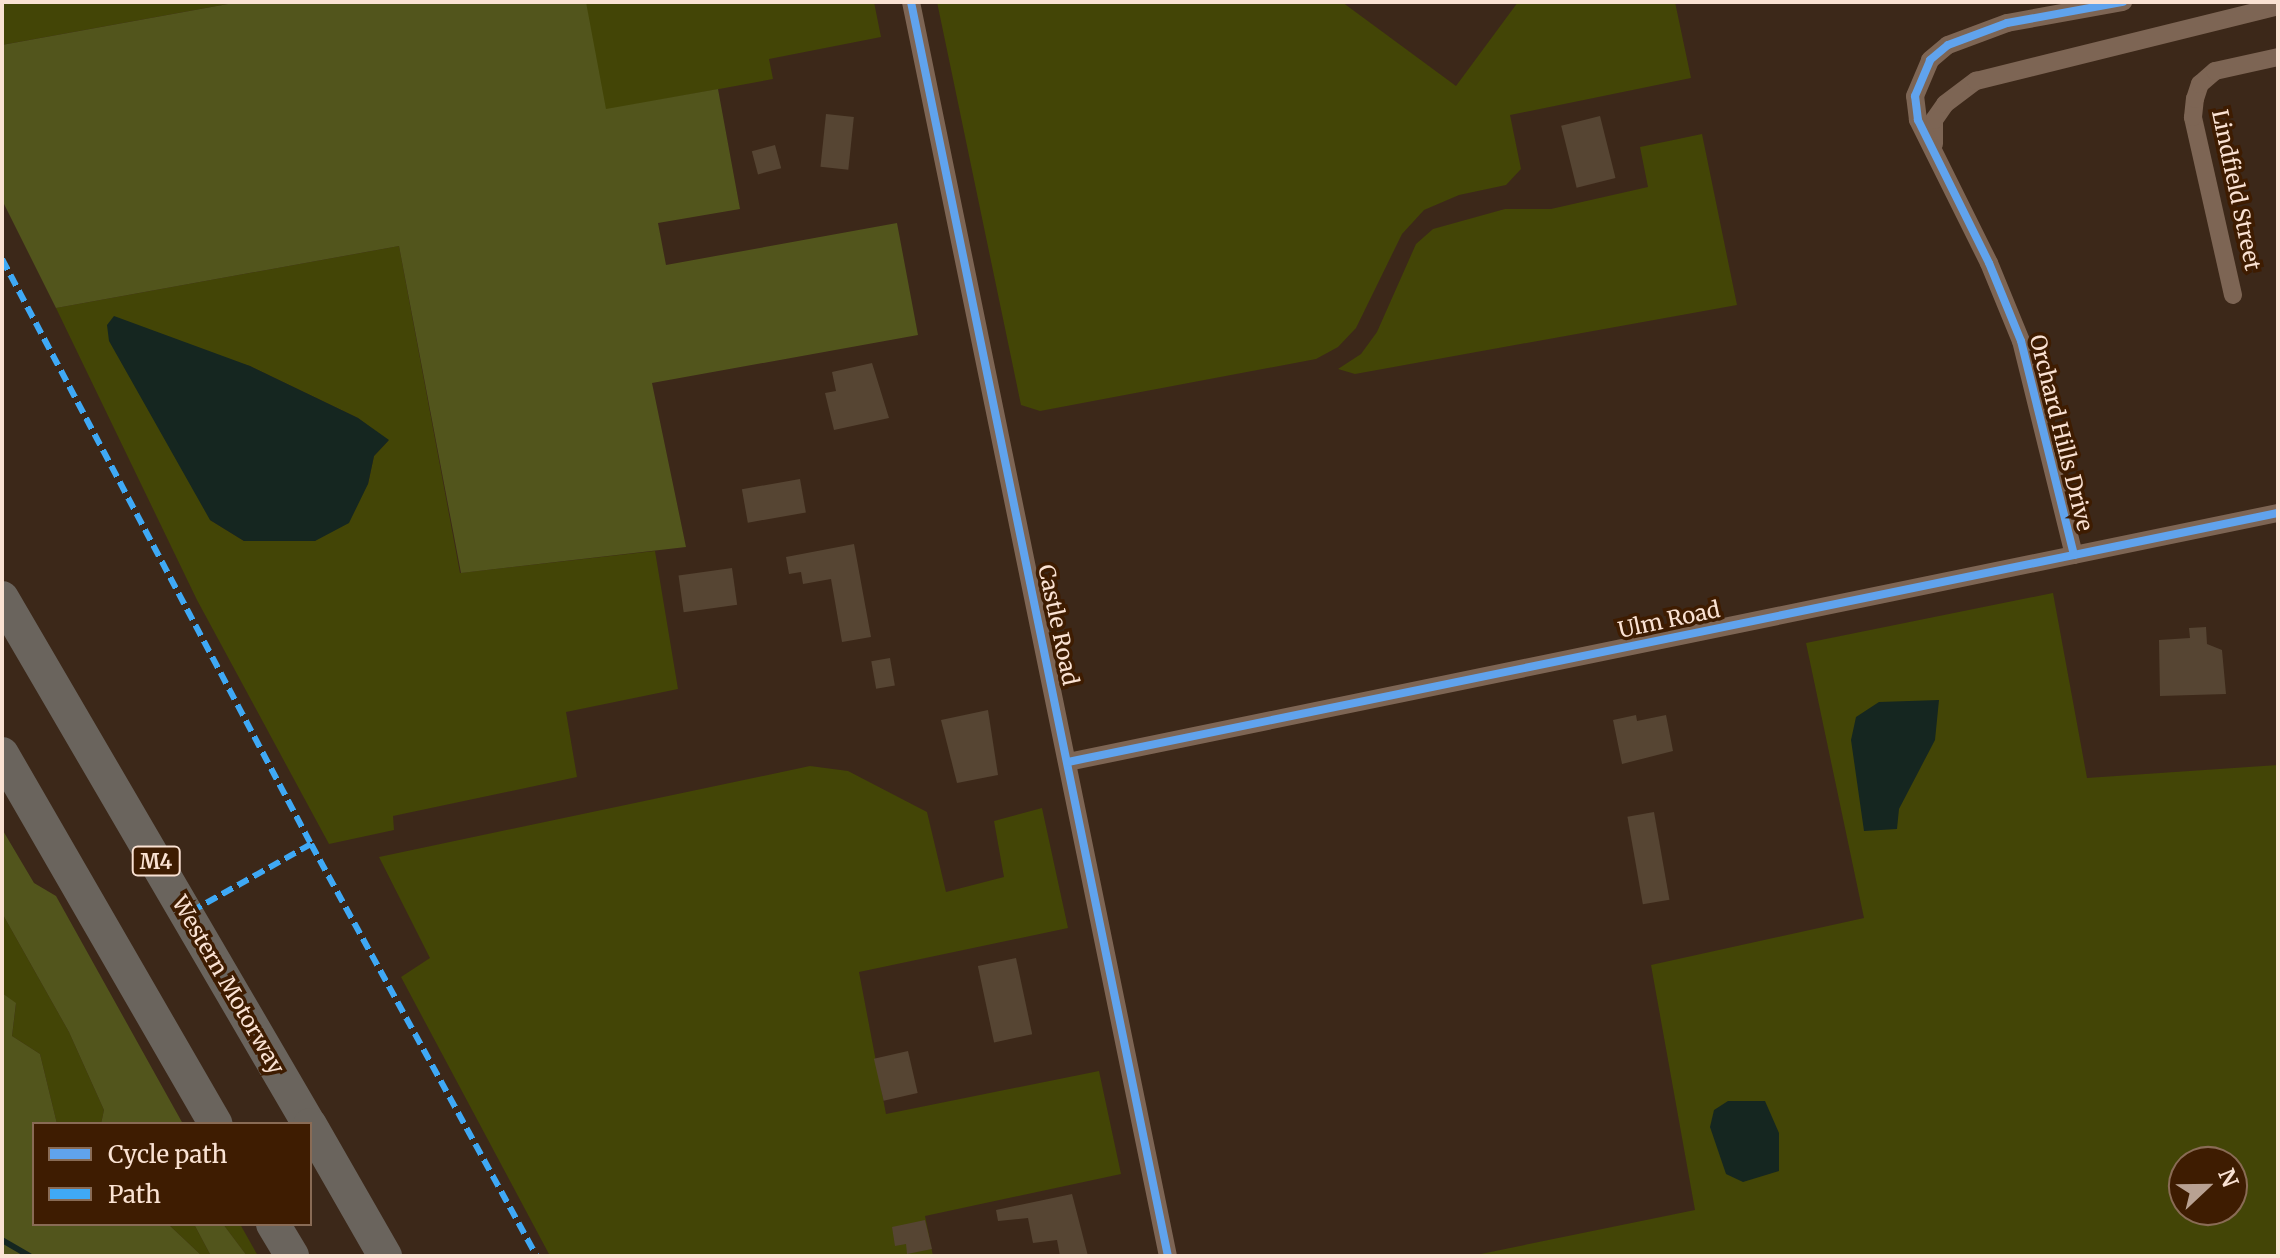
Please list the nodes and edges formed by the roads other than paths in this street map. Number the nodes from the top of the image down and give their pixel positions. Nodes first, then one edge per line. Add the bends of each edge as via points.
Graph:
1 (911, 2) edge
2 (2123, 2) edge
3 (2278, 6) edge
4 (2278, 57) edge
5 (1934, 145) junction
6 (2233, 295) dead end
7 (2278, 513) edge
8 (2074, 555) junction
9 (2, 598) edge
10 (2, 754) edge
11 (1068, 762) junction
12 (215, 1122) edge
13 (308, 1122) edge
14 (312, 1128) edge
15 (274, 1226) edge
16 (292, 1256) edge
17 (385, 1256) edge
18 (1168, 1256) edge

1 - 11 street, Castle Road
2 - 5 street, Orchard Hills Drive via 2007,23 1948,45 1930,60 1915,96 1918,120
3 - 5 street via 1976,81 1945,104 1934,120
4 - 6 street, Lindfield Street via 2215,71 2200,84 2195,99 2193,117
5 - 8 street, Orchard Hills Drive via 2021,341
7 - 8 street, Ulm Road
8 - 11 street, Ulm Road
9 - 13 highway, Western Motorway / M4
10 - 12 highway
11 - 18 street, Castle Road
14 - 17 highway, Western Motorway / M4
15 - 16 highway

